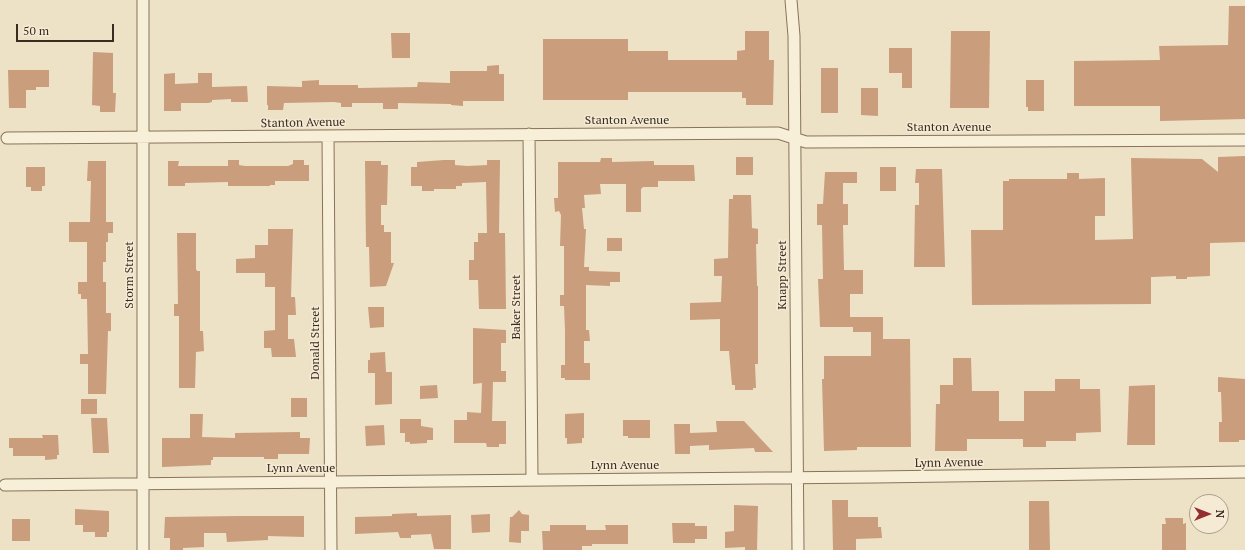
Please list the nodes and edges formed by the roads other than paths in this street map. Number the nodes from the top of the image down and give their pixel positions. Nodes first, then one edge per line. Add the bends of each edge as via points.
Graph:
1 (143, 0) edge
2 (791, 0) edge
3 (529, 134) junction
4 (328, 136) junction
5 (7, 138) dead end
6 (143, 138) junction
7 (795, 140) junction
8 (1245, 140) edge
9 (1245, 472) edge
10 (796, 478) junction
11 (532, 480) junction
12 (330, 481) junction
13 (143, 483) junction
14 (5, 485) dead end
15 (143, 550) edge
16 (331, 550) edge
17 (798, 550) edge

1 - 6 street, Storm Street
2 - 7 street, Knapp Street
3 - 4 street, Stanton Avenue
3 - 7 street, Stanton Avenue via 778,133
3 - 11 street, Baker Street
4 - 6 street, Stanton Avenue
4 - 12 street, Donald Street
5 - 6 street, Stanton Avenue
6 - 13 street, Storm Street
7 - 8 street, Stanton Avenue
7 - 10 street, Knapp Street
9 - 10 street, Lynn Avenue
10 - 11 street, Lynn Avenue
10 - 17 street, Knapp Street
11 - 12 street, Lynn Avenue
12 - 13 street, Lynn Avenue
12 - 16 street, Donald Street
13 - 14 street, Lynn Avenue
13 - 15 street, Storm Street

